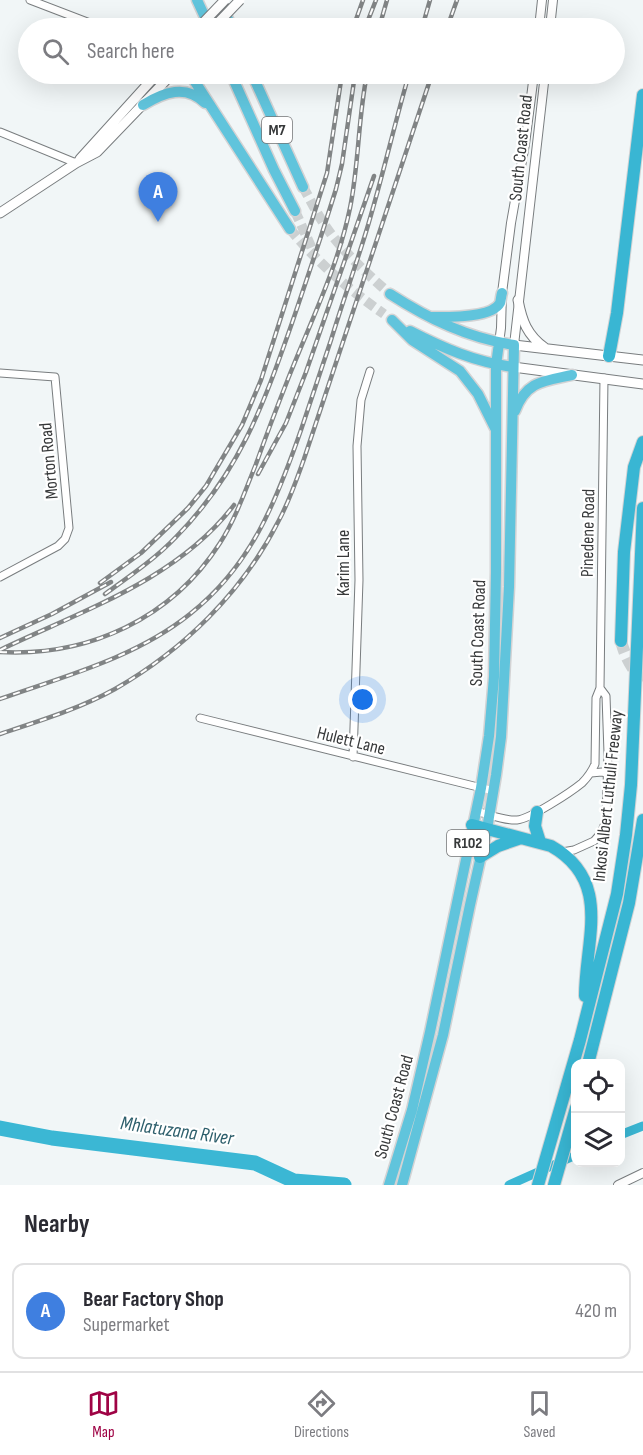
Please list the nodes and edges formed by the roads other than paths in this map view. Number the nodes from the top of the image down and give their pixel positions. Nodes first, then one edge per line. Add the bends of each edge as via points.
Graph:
1 (30, 0) edge
2 (219, 0) edge
3 (225, 0) edge
4 (240, 0) edge
5 (542, 0) edge
6 (553, 0) edge
7 (197, 2) edge
8 (77, 18) edge
9 (206, 18) edge
10 (208, 18) edge
11 (222, 18) edge
12 (227, 18) edge
13 (540, 18) edge
14 (551, 18) edge
15 (148, 84) edge
16 (163, 84) edge
17 (196, 84) edge
18 (235, 84) edge
19 (257, 84) edge
20 (533, 84) edge
21 (545, 84) edge
22 (643, 95) edge
23 (143, 105) junction
24 (529, 119) junction
25 (540, 120) junction
26 (220, 122) junction
27 (0, 132) edge
28 (76, 163) junction
29 (521, 167) junction
30 (535, 170) junction
31 (303, 187) tunnel mouth
32 (295, 211) tunnel mouth
33 (0, 213) edge
34 (290, 229) tunnel mouth
35 (502, 293) junction
36 (390, 294) tunnel mouth
37 (518, 300) junction
38 (429, 318) junction
39 (499, 342) junction
40 (514, 345) junction
41 (546, 348) junction
42 (609, 356) junction
43 (643, 360) edge
44 (496, 365) junction
45 (513, 367) junction
46 (370, 371) dead end
47 (0, 373) edge
48 (572, 375) junction
49 (604, 378) junction
50 (643, 384) edge
51 (512, 426) junction
52 (496, 431) junction
53 (643, 442) edge
54 (643, 508) edge
55 (0, 577) edge
56 (510, 587) junction
57 (495, 588) junction
58 (495, 614) junction
59 (508, 614) junction
60 (621, 641) tunnel mouth
61 (600, 688) junction
62 (200, 718) dead end
63 (489, 736) junction
64 (501, 737) junction
65 (353, 757) junction
66 (591, 773) junction
67 (608, 774) junction
68 (481, 788) junction
69 (494, 790) junction
70 (475, 811) junction
71 (537, 813) junction
72 (490, 814) junction
73 (643, 820) edge
74 (472, 825) junction
75 (488, 829) junction
76 (522, 838) junction
77 (540, 842) junction
78 (562, 852) junction
79 (480, 857) junction
80 (643, 879) edge
81 (456, 902) junction
82 (628, 903) junction
83 (470, 904) junction
84 (452, 923) junction
85 (465, 925) junction
86 (585, 1016) junction
87 (589, 1059) edge
88 (417, 1111) junction
89 (575, 1113) edge
90 (643, 1175) edge
91 (389, 1185) edge
92 (402, 1185) edge
93 (538, 1185) edge
94 (554, 1185) edge
95 (618, 1185) edge
96 (635, 1185) edge

1 - 8 street
2 - 12 highway
3 - 10 main road, bridge
4 - 11 main road, bridge
5 - 13 street
6 - 14 street
7 - 9 highway
15 - 28 main road
16 - 23 main road
17 - 26 highway
18 - 32 highway, M7
19 - 31 highway, M7
20 - 24 street, South Coast Road
21 - 25 street, South Coast Road
22 - 42 highway
23 - 26 highway via 167,93 190,93 203,101
23 - 28 main road via 97,152
24 - 25 street
24 - 29 street, South Coast Road
25 - 30 street, South Coast Road
26 - 34 highway
27 - 28 street
28 - 33 main road
29 - 30 street
29 - 35 street, South Coast Road
30 - 37 street, South Coast Road
35 - 38 highway via 500,303 492,310
35 - 39 street, South Coast Road
36 - 38 highway
37 - 40 street, South Coast Road
37 - 41 main road via 525,327
38 - 39 highway
39 - 40 highway
39 - 44 highway, South Coast Road / R102
40 - 41 main road
40 - 45 highway, South Coast Road / R102
41 - 42 main road
42 - 43 main road
44 - 45 highway
44 - 52 highway, South Coast Road / R102
44 - 52 highway via 456,354 388,317 412,340 460,371 478,394
45 - 48 main road
45 - 51 highway, South Coast Road / R102
46 - 65 street, Karim Lane via 361,400 357,446
47 - 55 street, Morton Road via 55,377 69,528 62,542
48 - 49 main road
48 - 51 highway via 542,382 524,392
49 - 50 main road
49 - 61 street, Pinedene Road
51 - 56 highway, South Coast Road / R102
52 - 57 highway, South Coast Road / R102
53 - 60 highway via 634,467 624,552
54 - 86 highway, Inkosi Albert Luthuli Freeway via 626,835 616,894
56 - 57 highway
56 - 59 highway, South Coast Road / R102
57 - 58 highway, South Coast Road / R102
58 - 59 highway
58 - 63 highway, South Coast Road / R102
59 - 64 highway, South Coast Road / R102
61 - 66 street, Pinedene Road via 596,698 595,764
61 - 67 street, Pinedene Road via 606,696
62 - 65 street, Hulett Lane
63 - 64 highway
63 - 68 highway, South Coast Road / R102
64 - 69 highway, South Coast Road / R102
65 - 68 street, Hulett Lane
66 - 67 street
66 - 71 street
67 - 78 street, Pinedene Road via 606,821 601,833 585,847
68 - 69 street, Hulett Lane
68 - 70 highway, South Coast Road / R102
69 - 72 highway, South Coast Road / R102
70 - 72 street
70 - 74 highway, South Coast Road / R102
71 - 72 street via 515,820
71 - 77 highway via 535,826
72 - 75 highway, South Coast Road / R102
73 - 82 highway, Inkosi Albert Luthuli Freeway
74 - 75 highway
74 - 81 highway, South Coast Road / R102
75 - 76 highway
75 - 79 highway, South Coast Road / R102
76 - 77 highway
76 - 79 highway
77 - 78 highway
78 - 86 highway via 586,882 590,899
79 - 83 highway, South Coast Road / R102
80 - 82 highway
81 - 83 highway
81 - 84 highway, South Coast Road / R102
82 - 87 highway, Inkosi Albert Luthuli Freeway
83 - 85 highway, South Coast Road / R102
84 - 85 highway
84 - 88 highway, South Coast Road / R102
85 - 88 highway, South Coast Road / R102 via 443,1035
86 - 93 highway, Inkosi Albert Luthuli Freeway
88 - 91 highway, South Coast Road / R102
88 - 92 highway, South Coast Road / R102
89 - 94 highway
90 - 95 street
90 - 96 street

